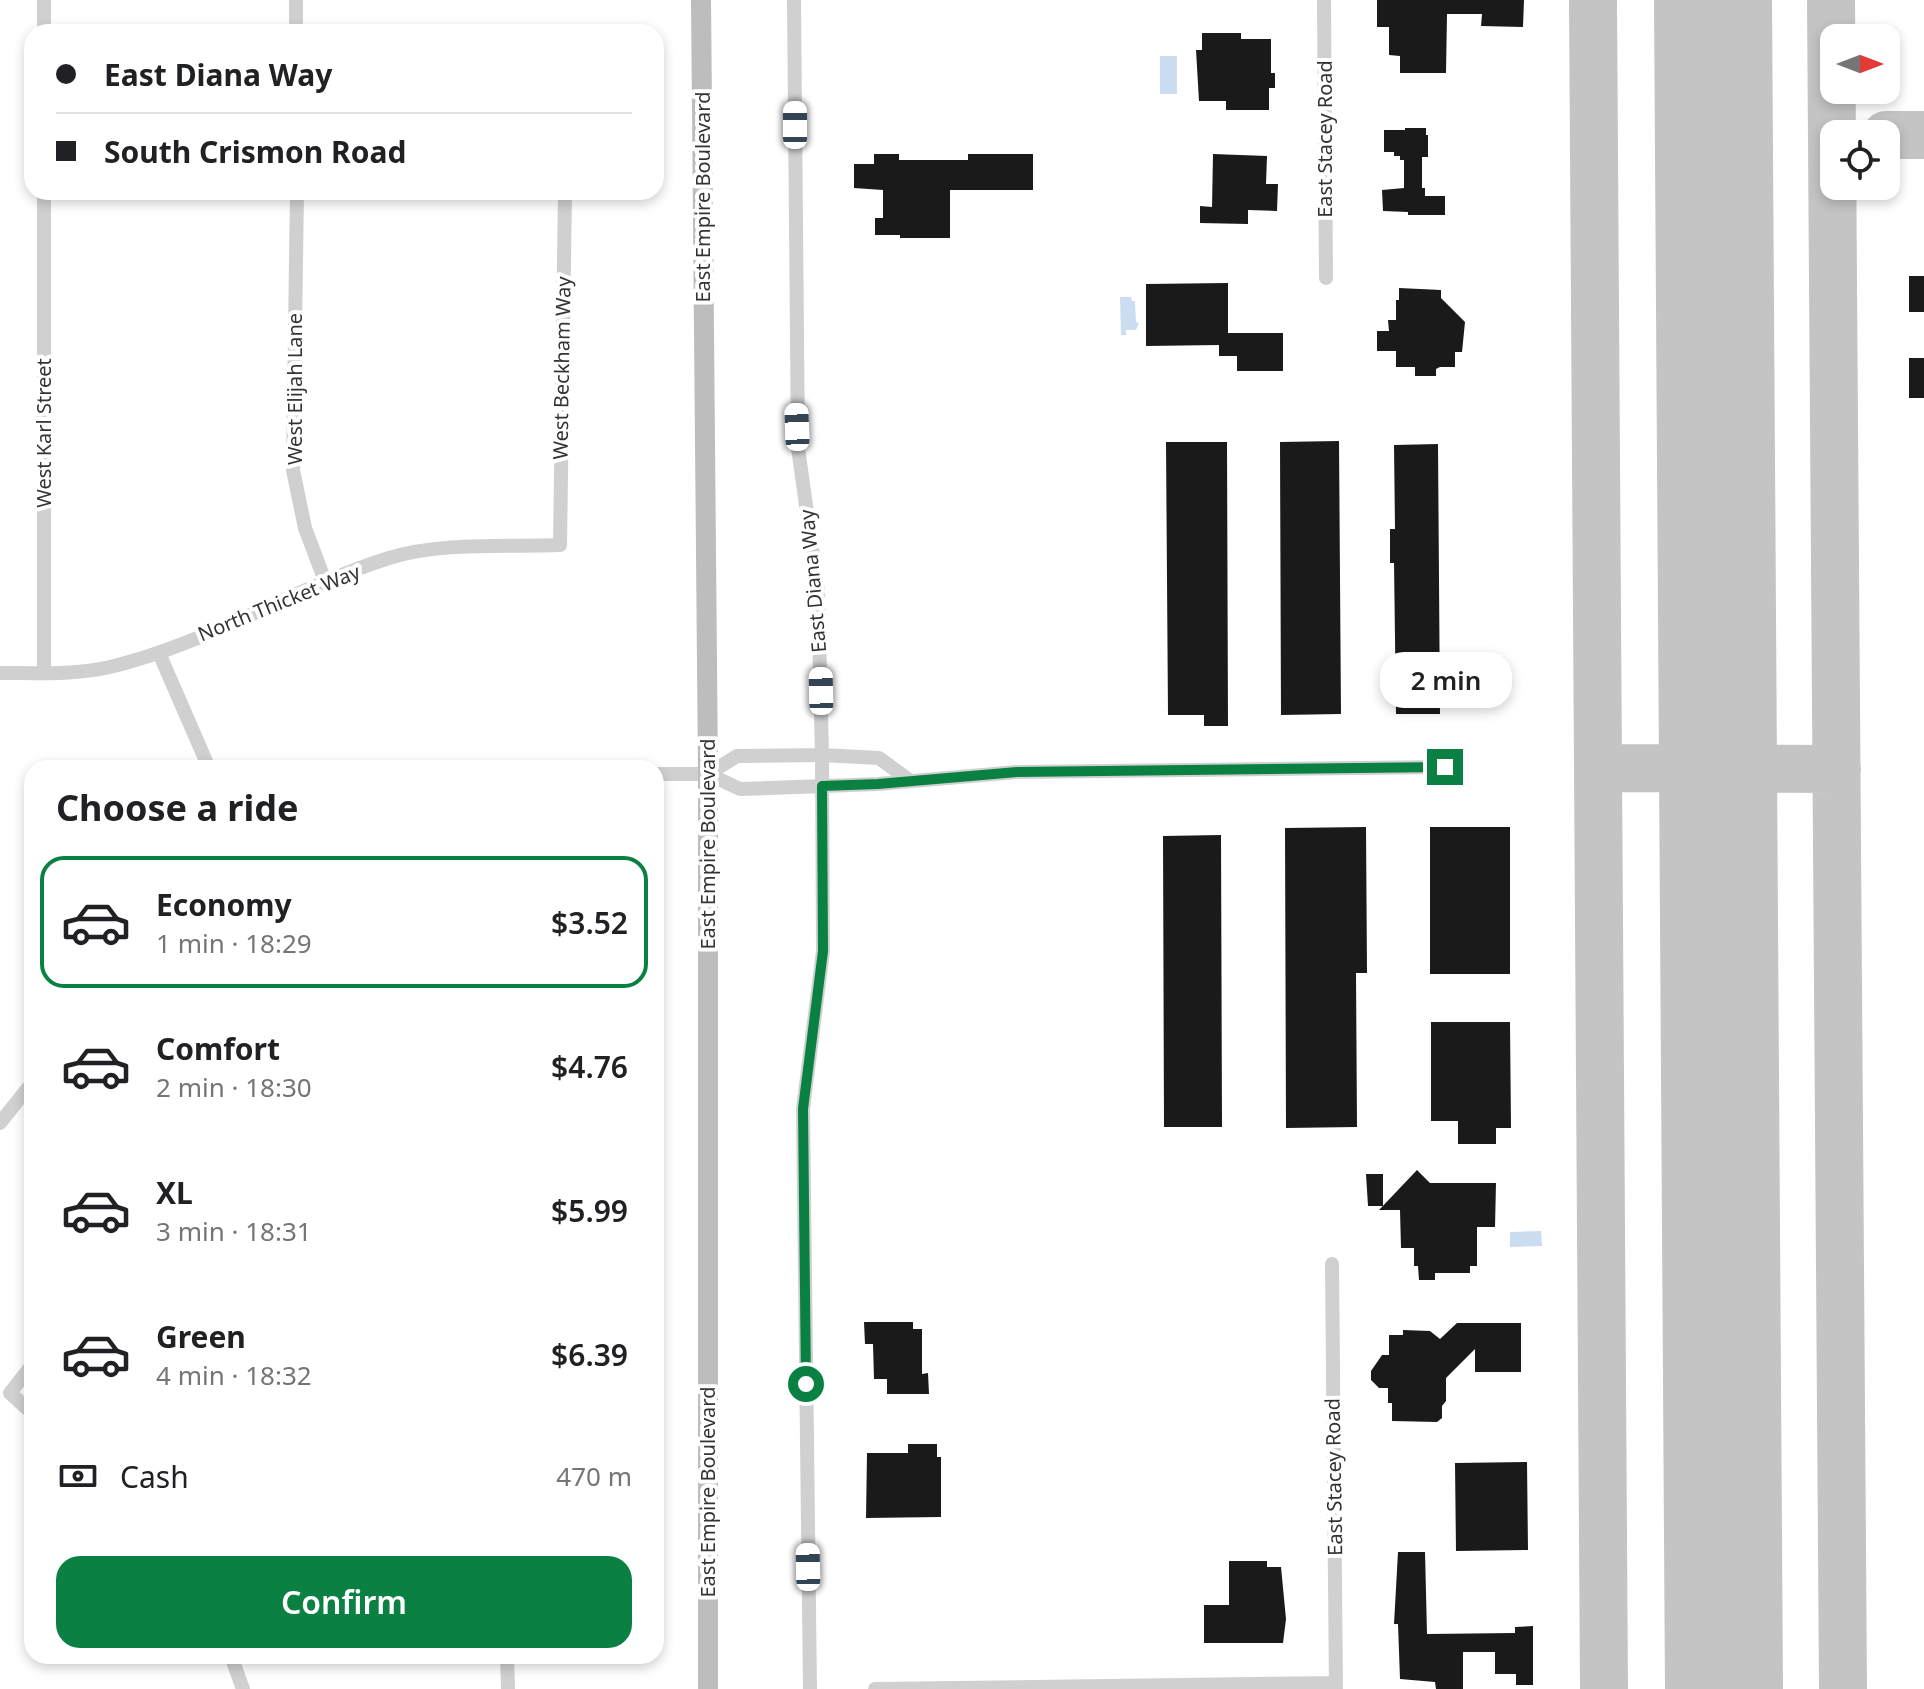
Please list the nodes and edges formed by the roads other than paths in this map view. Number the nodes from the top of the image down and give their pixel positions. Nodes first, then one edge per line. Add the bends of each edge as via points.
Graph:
1 (44, 0) edge
2 (296, 0) edge
3 (701, 0) edge
4 (794, 0) edge
5 (1324, 0) edge
6 (44, 24) edge
7 (296, 24) edge
8 (44, 200) edge
9 (297, 200) edge
10 (565, 200) edge
11 (1326, 278) dead end
12 (560, 545) joint
13 (325, 581) junction
14 (159, 653) junction
15 (0, 673) edge
16 (44, 673) junction
17 (822, 755) junction
18 (206, 760) edge
19 (1445, 767) dead end
20 (664, 774) edge
21 (708, 774) junction
22 (909, 780) junction
23 (822, 786) junction
24 (24, 1093) edge
25 (0, 1123) edge
26 (1332, 1264) dead end
27 (24, 1375) edge
28 (24, 1406) edge
29 (234, 1664) edge
30 (507, 1664) edge
31 (1336, 1686) edge
32 (243, 1689) edge
33 (508, 1689) edge
34 (708, 1689) edge
35 (810, 1689) edge
36 (875, 1689) edge

1 - 6 street
2 - 7 street
3 - 21 street, East Empire Boulevard
4 - 17 street, East Diana Way via 798,448 819,604
5 - 11 street, East Stacey Road
8 - 16 street, West Karl Street
9 - 13 street, West Elijah Lane via 293,470 305,528
10 - 12 street, West Beckham Way
12 - 13 street, North Thicket Way via 447,549 392,557
13 - 14 street, North Thicket Way
14 - 16 street, North Thicket Way via 107,668
14 - 18 street
15 - 16 street, North Thicket Way
17 - 21 street via 737,756
17 - 22 street via 879,758
17 - 23 street, East Diana Way
19 - 22 street via 1017,772
20 - 21 street
21 - 23 street via 740,789
21 - 34 street, East Empire Boulevard
22 - 23 street
23 - 35 street, East Diana Way via 823,951 803,1109
24 - 25 street
26 - 31 street, East Stacey Road
27 - 28 street via 10,1393
29 - 32 street
30 - 33 street
31 - 36 street

